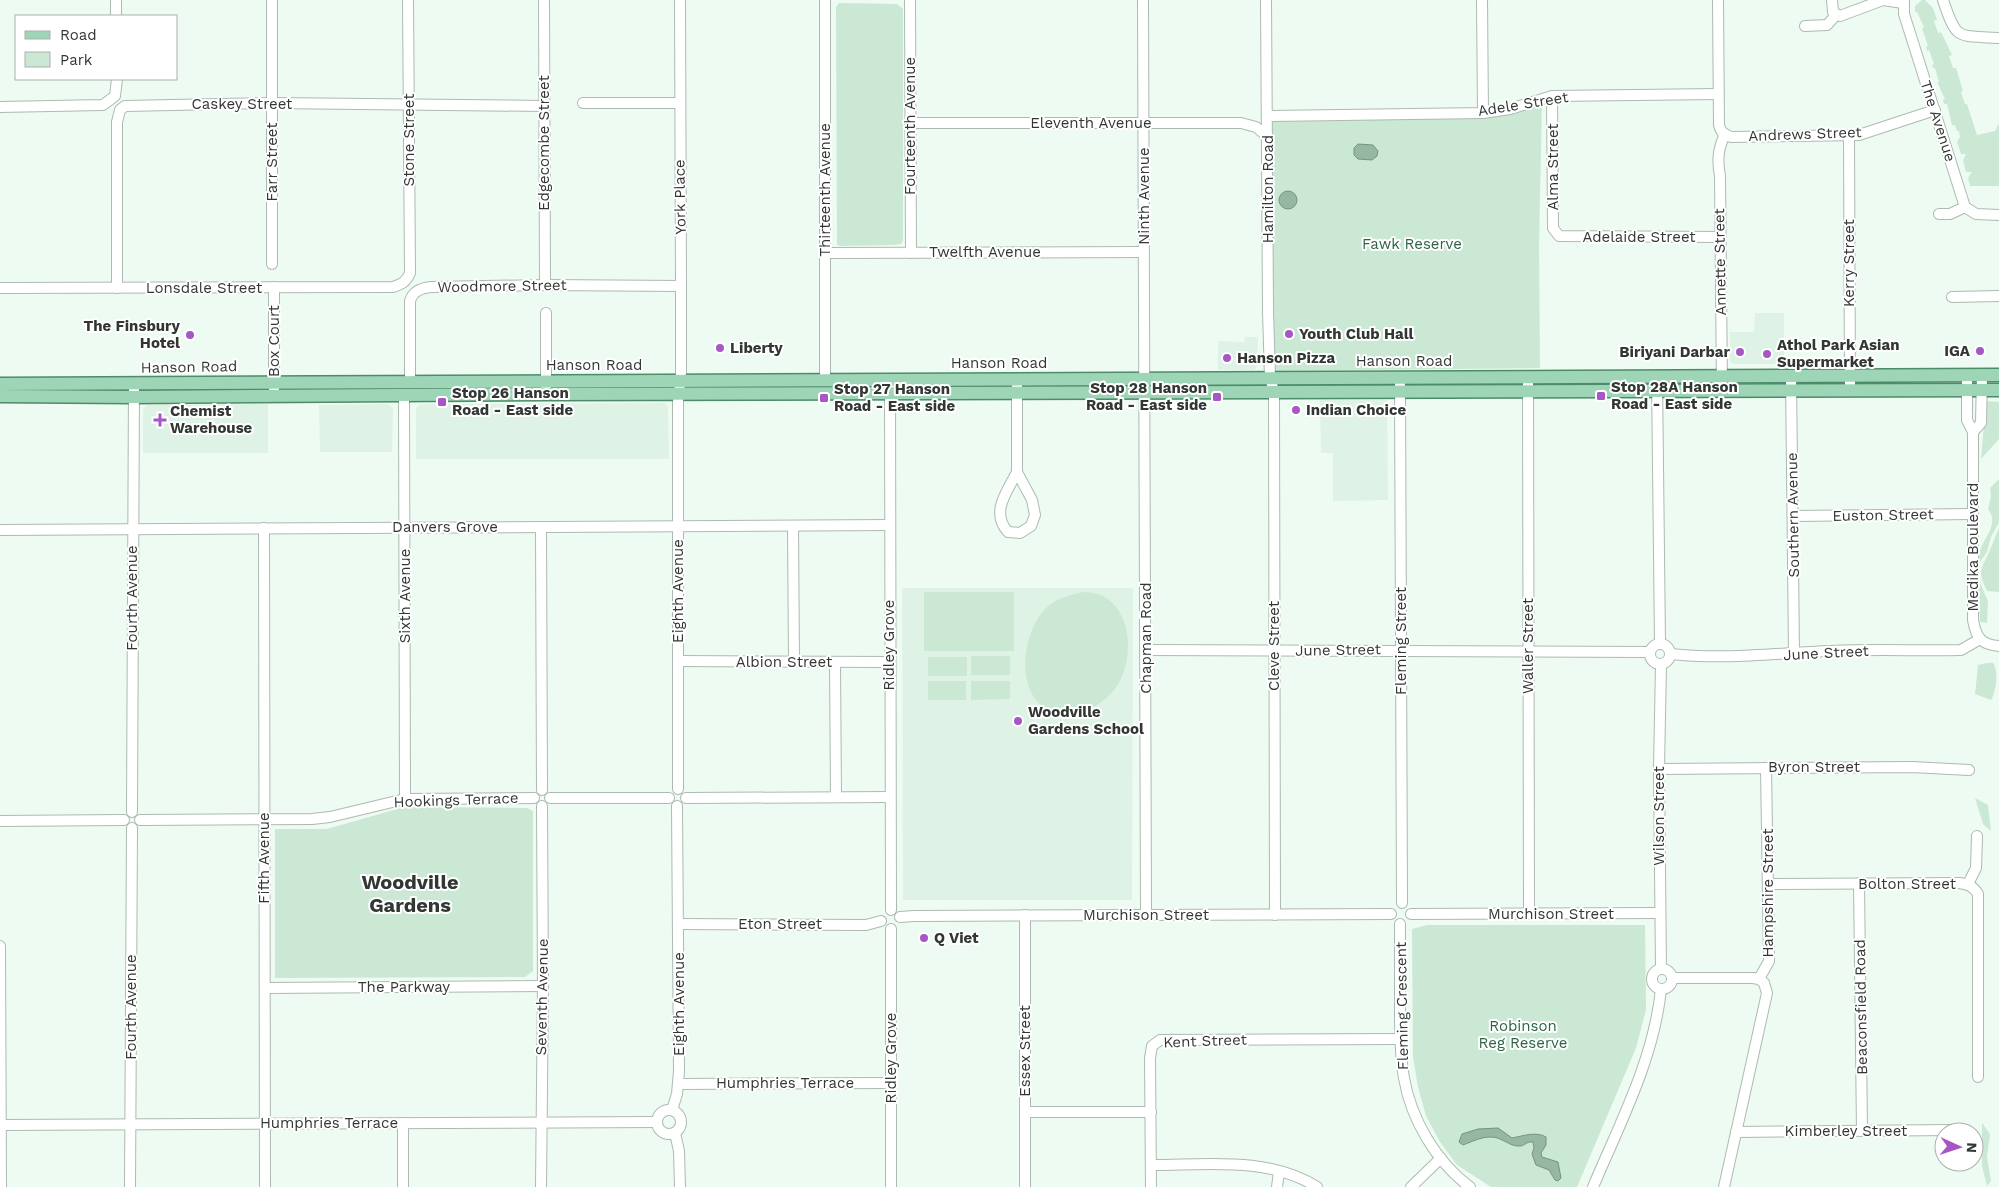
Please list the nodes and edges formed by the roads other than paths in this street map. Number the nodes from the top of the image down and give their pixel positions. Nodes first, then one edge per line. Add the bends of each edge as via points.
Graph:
1 (116, 0) edge
2 (272, 0) edge
3 (408, 0) edge
4 (544, 0) edge
5 (680, 0) edge
6 (825, 0) edge
7 (910, 0) edge
8 (1143, 0) edge
9 (1266, 0) edge
10 (1482, 0) edge
11 (1718, 0) edge
12 (1832, 0) edge
13 (1944, 0) edge
14 (1904, 2) edge
15 (1855, 4) edge
16 (116, 15) edge
17 (1836, 15) junction
18 (1805, 26) dead end
19 (1999, 38) edge
20 (117, 80) edge
21 (1718, 94) junction
22 (1552, 96) junction
23 (680, 103) junction
24 (272, 104) junction
25 (409, 104) junction
26 (583, 104) dead end
27 (0, 106) edge
28 (544, 106) junction
29 (1935, 110) junction
30 (1483, 113) junction
31 (1267, 116) junction
32 (910, 123) junction
33 (1144, 123) junction
34 (1268, 136) junction
35 (1728, 136) junction
36 (1849, 136) junction
37 (1965, 207) junction
38 (1939, 214) dead end
39 (1999, 215) edge
40 (1559, 236) joint
41 (1720, 237) junction
42 (1144, 252) junction
43 (825, 253) junction
44 (911, 253) junction
45 (272, 264) dead end
46 (407, 280) joint
47 (545, 285) junction
48 (681, 286) junction
49 (274, 287) junction
50 (0, 288) edge
51 (117, 288) junction
52 (1952, 296) dead end
53 (1999, 296) edge
54 (546, 313) dead end
55 (1850, 375) junction
56 (1967, 375) junction
57 (1982, 375) junction
58 (1999, 375) edge
59 (1657, 376) junction
60 (1722, 376) junction
61 (1791, 376) junction
62 (1528, 377) junction
63 (1270, 378) junction
64 (1400, 378) junction
65 (824, 379) junction
66 (410, 382) junction
67 (0, 384) edge
68 (134, 384) junction
69 (1145, 385) junction
70 (890, 386) junction
71 (1017, 386) junction
72 (679, 387) junction
73 (546, 388) junction
74 (274, 389) junction
75 (1657, 390) junction
76 (1722, 390) junction
77 (1791, 390) junction
78 (1850, 390) junction
79 (1968, 390) junction
80 (1982, 390) junction
81 (1999, 390) edge
82 (1274, 391) junction
83 (1400, 391) junction
84 (1527, 391) junction
85 (818, 393) junction
86 (404, 394) junction
87 (0, 396) edge
88 (133, 397) junction
89 (1973, 432) junction
90 (1017, 472) junction
91 (1972, 514) junction
92 (1792, 516) junction
93 (890, 525) junction
94 (678, 526) junction
95 (792, 526) junction
96 (541, 527) junction
97 (264, 528) junction
98 (406, 528) junction
99 (133, 529) junction
100 (0, 530) edge
101 (1980, 640) junction
102 (1660, 643) junction
103 (1999, 646) edge
104 (1146, 650) junction
105 (1401, 650) junction
106 (1274, 651) junction
107 (1528, 651) junction
108 (1650, 652) junction
109 (1670, 654) junction
110 (1794, 654) junction
111 (679, 661) junction
112 (794, 662) junction
113 (835, 662) junction
114 (889, 662) junction
115 (1660, 664) junction
116 (1766, 768) junction
117 (1659, 769) junction
118 (1969, 770) dead end
119 (542, 790) junction
120 (678, 790) junction
121 (836, 797) junction
122 (890, 797) junction
123 (405, 798) junction
124 (534, 798) junction
125 (550, 798) junction
126 (669, 798) junction
127 (686, 798) junction
128 (542, 806) junction
129 (677, 806) junction
130 (0, 820) edge
131 (129, 820) junction
132 (264, 820) junction
133 (1977, 836) dead end
134 (1769, 884) junction
135 (1859, 884) junction
136 (1968, 884) junction
137 (1402, 904) junction
138 (890, 910) junction
139 (1660, 913) junction
140 (1146, 914) junction
141 (1391, 914) junction
142 (1411, 914) junction
143 (1529, 914) junction
144 (1275, 915) junction
145 (1025, 916) junction
146 (900, 918) junction
147 (881, 921) junction
148 (678, 924) junction
149 (1400, 924) junction
150 (891, 929) junction
151 (0, 946) edge
152 (1661, 969) junction
153 (1672, 978) junction
154 (1759, 980) junction
155 (543, 986) junction
156 (265, 988) junction
157 (1661, 989) junction
158 (1401, 1039) junction
159 (1978, 1077) dead end
160 (891, 1083) junction
161 (679, 1084) junction
162 (672, 1110) junction
163 (1025, 1112) junction
164 (1151, 1112) junction
165 (657, 1122) junction
166 (403, 1123) junction
167 (541, 1123) junction
168 (265, 1124) junction
169 (0, 1125) edge
170 (130, 1125) junction
171 (1934, 1130) edge
172 (1862, 1131) junction
173 (1736, 1132) junction
174 (674, 1133) junction
175 (1441, 1158) junction
176 (1151, 1166) junction
177 (1279, 1172) junction
178 (1, 1187) edge
179 (130, 1187) edge
180 (265, 1187) edge
181 (403, 1187) edge
182 (541, 1187) edge
183 (680, 1187) edge
184 (891, 1187) edge
185 (1025, 1187) edge
186 (1151, 1187) edge
187 (1277, 1187) edge
188 (1317, 1187) edge
189 (1410, 1187) edge
190 (1470, 1187) edge
191 (1593, 1187) edge
192 (1724, 1187) edge

1 - 16 street
2 - 24 street, Farr Street
3 - 25 street, Stone Street
4 - 28 street, Edgecombe Street
5 - 23 street, York Place
6 - 43 street, Thirteenth Avenue
7 - 32 street, Fourteenth Avenue
8 - 33 street, Ninth Avenue
9 - 31 street, Hamilton Road
10 - 30 street
11 - 21 street, Annette Street
12 - 17 street
13 - 19 street via 1953,28 1959,34
14 - 15 street via 1883,0
14 - 29 street, The Avenue via 1904,14
15 - 17 street via 1845,15
17 - 18 street via 1827,25
20 - 27 street via 115,96 99,106
21 - 22 street, Adele Street
21 - 35 street, Annette Street via 1719,125 1721,132
22 - 30 street, Adele Street via 1510,109
22 - 40 street, Alma Street via 1553,228
23 - 26 street
23 - 48 street, York Place
24 - 25 street, Caskey Street
24 - 45 street, Farr Street
24 - 51 street, Caskey Street via 132,105 120,110 116,122
25 - 28 street, Caskey Street
25 - 46 street, Stone Street via 410,273
28 - 47 street, Edgecombe Street
29 - 36 street, Andrews Street
29 - 37 street, The Avenue
30 - 31 street, Adele Street
31 - 34 street, Hamilton Road
32 - 33 street, Eleventh Avenue
32 - 44 street, Fourteenth Avenue
33 - 34 street, Eleventh Avenue via 1241,123 1256,127
33 - 42 street, Ninth Avenue
34 - 63 street, Hamilton Road
35 - 36 street, Andrews Street
35 - 41 street, Annette Street via 1718,153
36 - 55 street, Kerry Street
37 - 38 street via 1950,214
37 - 39 street via 1976,214
40 - 41 street, Adelaide Street
41 - 60 street, Annette Street
42 - 44 street, Twelfth Avenue
42 - 69 street, Ninth Avenue
43 - 44 street, Twelfth Avenue
43 - 65 street, Thirteenth Avenue
46 - 49 street, Lonsdale Street via 393,287
47 - 48 street, Woodmore Street
47 - 66 street, Woodmore Street via 431,287 415,292 410,301
48 - 72 street, York Place
49 - 51 street, Lonsdale Street
49 - 74 street, Box Court
50 - 51 street, Lonsdale Street
52 - 53 street
54 - 73 street
55 - 56 main road, Hanson Road
55 - 61 main road, Hanson Road
55 - 78 street, Kerry Street
56 - 57 main road, Hanson Road
56 - 79 street, Medika Boulevard
57 - 58 main road, Hanson Road
57 - 80 street, Medika Boulevard
59 - 60 main road, Hanson Road
59 - 62 main road, Hanson Road
59 - 75 street
60 - 61 main road, Hanson Road
60 - 76 street, Annette Street
61 - 77 street, Southern Avenue
62 - 64 main road, Hanson Road
62 - 84 street, Waller Street
63 - 64 main road, Hanson Road
63 - 69 main road, Hanson Road
63 - 82 street, Cleve Street
64 - 83 street, Fleming Street
65 - 70 main road, Hanson Road
65 - 72 main road, Hanson Road
65 - 85 main road
66 - 73 main road, Hanson Road
66 - 74 main road, Hanson Road
66 - 86 main road
67 - 68 main road, Hanson Road
68 - 74 main road, Hanson Road
68 - 88 street, Fourth Avenue
69 - 71 main road, Hanson Road
69 - 82 main road, Hanson Road
69 - 104 street, Chapman Road
70 - 71 main road, Hanson Road
70 - 85 main road, Hanson Road
70 - 93 street, Ridley Grove
71 - 90 street
72 - 73 main road, Hanson Road
72 - 85 main road, Hanson Road
72 - 94 street, Eighth Avenue
73 - 86 main road, Hanson Road
74 - 86 main road, Hanson Road
74 - 88 main road, Hanson Road
75 - 76 main road, Hanson Road
75 - 84 main road, Hanson Road
75 - 102 street
76 - 77 main road, Hanson Road
77 - 78 main road, Hanson Road
77 - 92 street, Southern Avenue
78 - 79 main road, Hanson Road
79 - 80 main road, Hanson Road
79 - 89 street, Medika Boulevard via 1967,420
80 - 81 main road, Hanson Road
80 - 89 street, Medika Boulevard via 1981,423
82 - 83 main road, Hanson Road
82 - 106 street, Cleve Street
83 - 84 main road, Hanson Road
83 - 105 street, Fleming Street
84 - 107 street, Waller Street
86 - 98 street, Sixth Avenue
87 - 88 main road, Hanson Road
88 - 99 street, Fourth Avenue
89 - 91 street, Medika Boulevard
90 - 90 street via 1032,500 1035,515 1031,526 1020,533 1008,532 1001,524 999,510
91 - 92 street, Euston Street
91 - 101 street, Medika Boulevard via 1973,620
92 - 110 street, Southern Avenue
93 - 95 street, Danvers Grove
93 - 114 street, Ridley Grove
94 - 95 street, Danvers Grove
94 - 96 street, Danvers Grove
94 - 111 street, Eighth Avenue
95 - 112 street
96 - 98 street, Danvers Grove
96 - 119 street
97 - 98 street, Danvers Grove
97 - 99 street, Danvers Grove
97 - 132 street, Fifth Avenue
98 - 123 street, Sixth Avenue
99 - 100 street, Danvers Grove
99 - 131 street, Fourth Avenue
101 - 103 street
101 - 110 street, June Street via 1961,650
102 - 108 street
102 - 109 street via 1666,645
104 - 106 street, June Street
104 - 140 street, Chapman Road
105 - 106 street, June Street
105 - 107 street, June Street
105 - 137 street, Fleming Street
106 - 144 street, Cleve Street
107 - 108 street, June Street
107 - 143 street, Waller Street
108 - 115 street via 1653,661
109 - 110 street, June Street
109 - 115 street via 1667,661
111 - 112 street, Albion Street
111 - 120 street, Eighth Avenue
112 - 113 street, Albion Street
113 - 114 street, Albion Street
113 - 121 street
114 - 122 street, Ridley Grove
115 - 117 street, Wilson Street
116 - 117 street, Byron Street
116 - 118 street, Byron Street
116 - 134 street, Hampshire Street
117 - 139 street, Wilson Street
119 - 124 street
119 - 125 street
120 - 126 street
120 - 127 street
121 - 122 street
121 - 127 street
122 - 138 street, Ridley Grove
123 - 124 street, Hookings Terrace
123 - 132 street, Hookings Terrace via 322,818
124 - 128 street
125 - 126 street
125 - 128 street via 549,803
126 - 129 street
127 - 129 street
128 - 155 street, Seventh Avenue
129 - 148 street, Eighth Avenue
130 - 131 street
131 - 132 street, Hookings Terrace via 138,815 140,820
131 - 170 street, Fourth Avenue
132 - 156 street, Fifth Avenue
133 - 136 street via 1976,868
134 - 135 street, Bolton Street
134 - 154 street, Hampshire Street via 1769,960
135 - 136 street, Bolton Street
135 - 172 street, Beaconsfield Road
136 - 159 street, Bolton Street via 1978,894
137 - 141 street via 1394,906
137 - 142 street via 1407,905
138 - 146 street
138 - 147 street via 885,912
139 - 143 street, Murchison Street
139 - 152 street, Wilson Street
140 - 144 street, Murchison Street
140 - 145 street, Murchison Street
141 - 144 street, Murchison Street
141 - 149 street
142 - 143 street, Murchison Street
142 - 149 street via 1408,921
145 - 146 street, Murchison Street
145 - 163 street, Essex Street
146 - 150 street via 898,926
147 - 148 street, Eton Street via 866,925
147 - 150 street
148 - 161 street, Eighth Avenue
149 - 158 street, Fleming Crescent
150 - 160 street, Ridley Grove
151 - 169 street
152 - 153 street
152 - 157 street via 1652,977 1654,986
153 - 154 street
153 - 157 street via 1668,986
154 - 173 street, Hampshire Street via 1766,988 1767,998
155 - 156 street, The Parkway
155 - 167 street, Seventh Avenue
156 - 168 street, Fifth Avenue
157 - 191 street via 1654,1035 1639,1080
158 - 164 street, Kent Street via 1160,1040 1152,1046 1150,1058
158 - 175 street, Fleming Crescent via 1409,1100
160 - 161 street, Humphries Terrace
160 - 184 street, Ridley Grove
161 - 162 street, Eighth Avenue
162 - 165 street via 660,1114
162 - 174 street via 679,1115 681,1123
163 - 164 street
163 - 185 street, Essex Street
164 - 176 street, Kent Street
165 - 167 street, Humphries Terrace
165 - 174 street via 663,1132
166 - 167 street, Humphries Terrace
166 - 168 street, Humphries Terrace
166 - 181 street
167 - 182 street, Seventh Avenue
168 - 170 street, Humphries Terrace
168 - 180 street, Fifth Avenue
169 - 170 street, Humphries Terrace
169 - 178 street
170 - 179 street, Fourth Avenue
171 - 172 street, Kimberley Street
172 - 173 street, Kimberley Street
173 - 192 street, Hampshire Street
174 - 183 street via 679,1151
175 - 189 street
175 - 190 street, Fleming Crescent
176 - 177 street via 1233,1164
176 - 186 street, Kent Street
177 - 187 street
177 - 188 street

